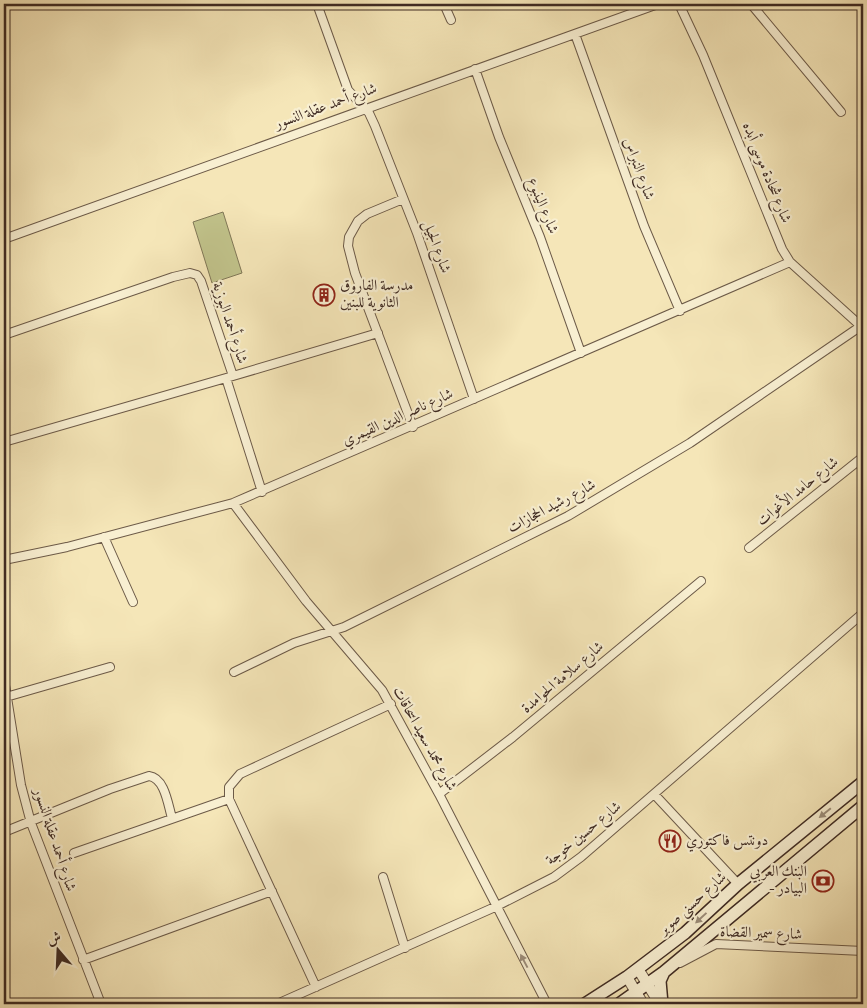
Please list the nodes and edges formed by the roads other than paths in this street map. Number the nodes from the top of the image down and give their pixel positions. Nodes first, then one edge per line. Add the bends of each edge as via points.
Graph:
1 (317, 4) edge
2 (444, 4) edge
3 (658, 4) edge
4 (679, 4) edge
5 (751, 4) edge
6 (451, 20) dead end
7 (575, 34) junction
8 (475, 70) junction
9 (364, 109) junction
10 (842, 112) dead end
11 (403, 199) junction
12 (4, 239) edge
13 (790, 262) junction
14 (680, 311) junction
15 (862, 327) edge
16 (378, 334) junction
17 (4, 335) edge
18 (581, 353) junction
19 (229, 377) junction
20 (474, 399) junction
21 (413, 427) junction
22 (4, 442) edge
23 (863, 457) edge
24 (262, 492) junction
25 (233, 503) junction
26 (104, 537) junction
27 (749, 548) dead end
28 (4, 560) edge
29 (701, 581) dead end
30 (133, 602) dead end
31 (863, 613) edge
32 (332, 631) junction
33 (110, 667) dead end
34 (234, 672) dead end
35 (4, 679) edge
36 (6, 697) junction
37 (391, 704) junction
38 (863, 782) edge
39 (439, 794) junction
40 (654, 794) junction
41 (229, 799) junction
42 (863, 806) edge
43 (172, 818) junction
44 (31, 823) junction
45 (4, 832) edge
46 (74, 853) dead end
47 (383, 877) dead end
48 (738, 884) junction
49 (272, 891) junction
50 (495, 907) junction
51 (405, 948) junction
52 (863, 952) edge
53 (83, 960) junction
54 (638, 970) junction
55 (664, 972) junction
56 (627, 978) junction
57 (648, 985) junction
58 (316, 987) junction
59 (637, 993) junction
60 (101, 1004) edge
61 (277, 1004) edge
62 (547, 1004) edge
63 (584, 1004) edge
64 (619, 1004) edge
65 (643, 1004) edge
66 (661, 1004) edge

1 - 9 street, شارع الجيل via 348,90
2 - 6 street
3 - 7 street, شارع أحمد عقلة النسور
4 - 13 street, شارع شحادة موسى أبده
5 - 10 street
7 - 8 street, شارع أحمد عقلة النسور
7 - 14 street, شارع النبراس via 644,226
8 - 9 street, شارع أحمد عقلة النسور
8 - 18 street, شارع الينبوع
9 - 11 street, شارع الجيل via 375,126
9 - 12 street, شارع أحمد عقلة النسور
11 - 16 street via 367,214 353,227 349,237 354,273
11 - 20 street, شارع الجيل
13 - 14 street, شارع ناصر الدين القيمري
13 - 15 street, شارع شحادة موسى أبده
14 - 18 street, شارع ناصر الدين القيمري
15 - 32 street, شارع رشيد الحجازات via 690,443 576,512
16 - 19 street
16 - 21 street
17 - 19 street, شارع أحمد البوزية via 190,273 201,281
18 - 20 street, شارع ناصر الدين القيمري
19 - 22 street, شارع أحمد البوزية
19 - 24 street
20 - 21 street, شارع ناصر الدين القيمري
21 - 24 street, شارع ناصر الدين القيمري
23 - 27 street, شارع حامد الأغوات
24 - 25 street, شارع ناصر الدين القيمري
25 - 26 street, شارع ناصر الدين القيمري
25 - 32 street, شارع محمد سعيد اسحاقات
26 - 28 street, شارع ناصر الدين القيمري
26 - 30 street
29 - 39 street, شارع سلامة الحوامدة
31 - 40 street, شارع حسين خوجة
32 - 34 street, شارع رشيد الحجازات via 294,643
32 - 37 street, شارع محمد سعيد اسحاقات
33 - 36 street
35 - 36 street, شارع أحمد عقلة النسور
36 - 44 street, شارع أحمد عقلة النسور
37 - 39 street, شارع محمد سعيد اسحاقات
37 - 41 street via 240,774 231,782
38 -> 48 main road, شارع حسني صوبر
39 - 50 street, شارع محمد سعيد اسحاقات
40 - 48 street
40 - 50 street, شارع حسين خوجة via 554,877
41 - 43 street
41 - 49 street
42 - 55 main road
43 - 44 street via 162,787 153,777 144,777
43 - 46 street
44 - 45 street
44 - 53 street, شارع أحمد عقلة النسور
47 - 51 street
48 -> 54 main road, شارع حسني صوبر via 685,933
49 - 53 street
49 - 58 street
50 - 51 street, شارع حسين خوجة
62 -> 50 street, شارع محمد سعيد اسحاقات
51 - 58 street, شارع حسين خوجة
52 - 55 street, شارع سمير القضاة via 716,944
53 - 60 street, شارع أحمد عقلة النسور
54 - 56 main road, شارع حسني صوبر
54 - 57 street
55 - 57 main road
55 - 66 main road via 660,981
56 - 59 street
56 - 63 main road, شارع حسني صوبر
57 - 59 main road
57 - 66 street
58 - 61 street, شارع حسين خوجة
59 - 64 main road
59 - 65 street

